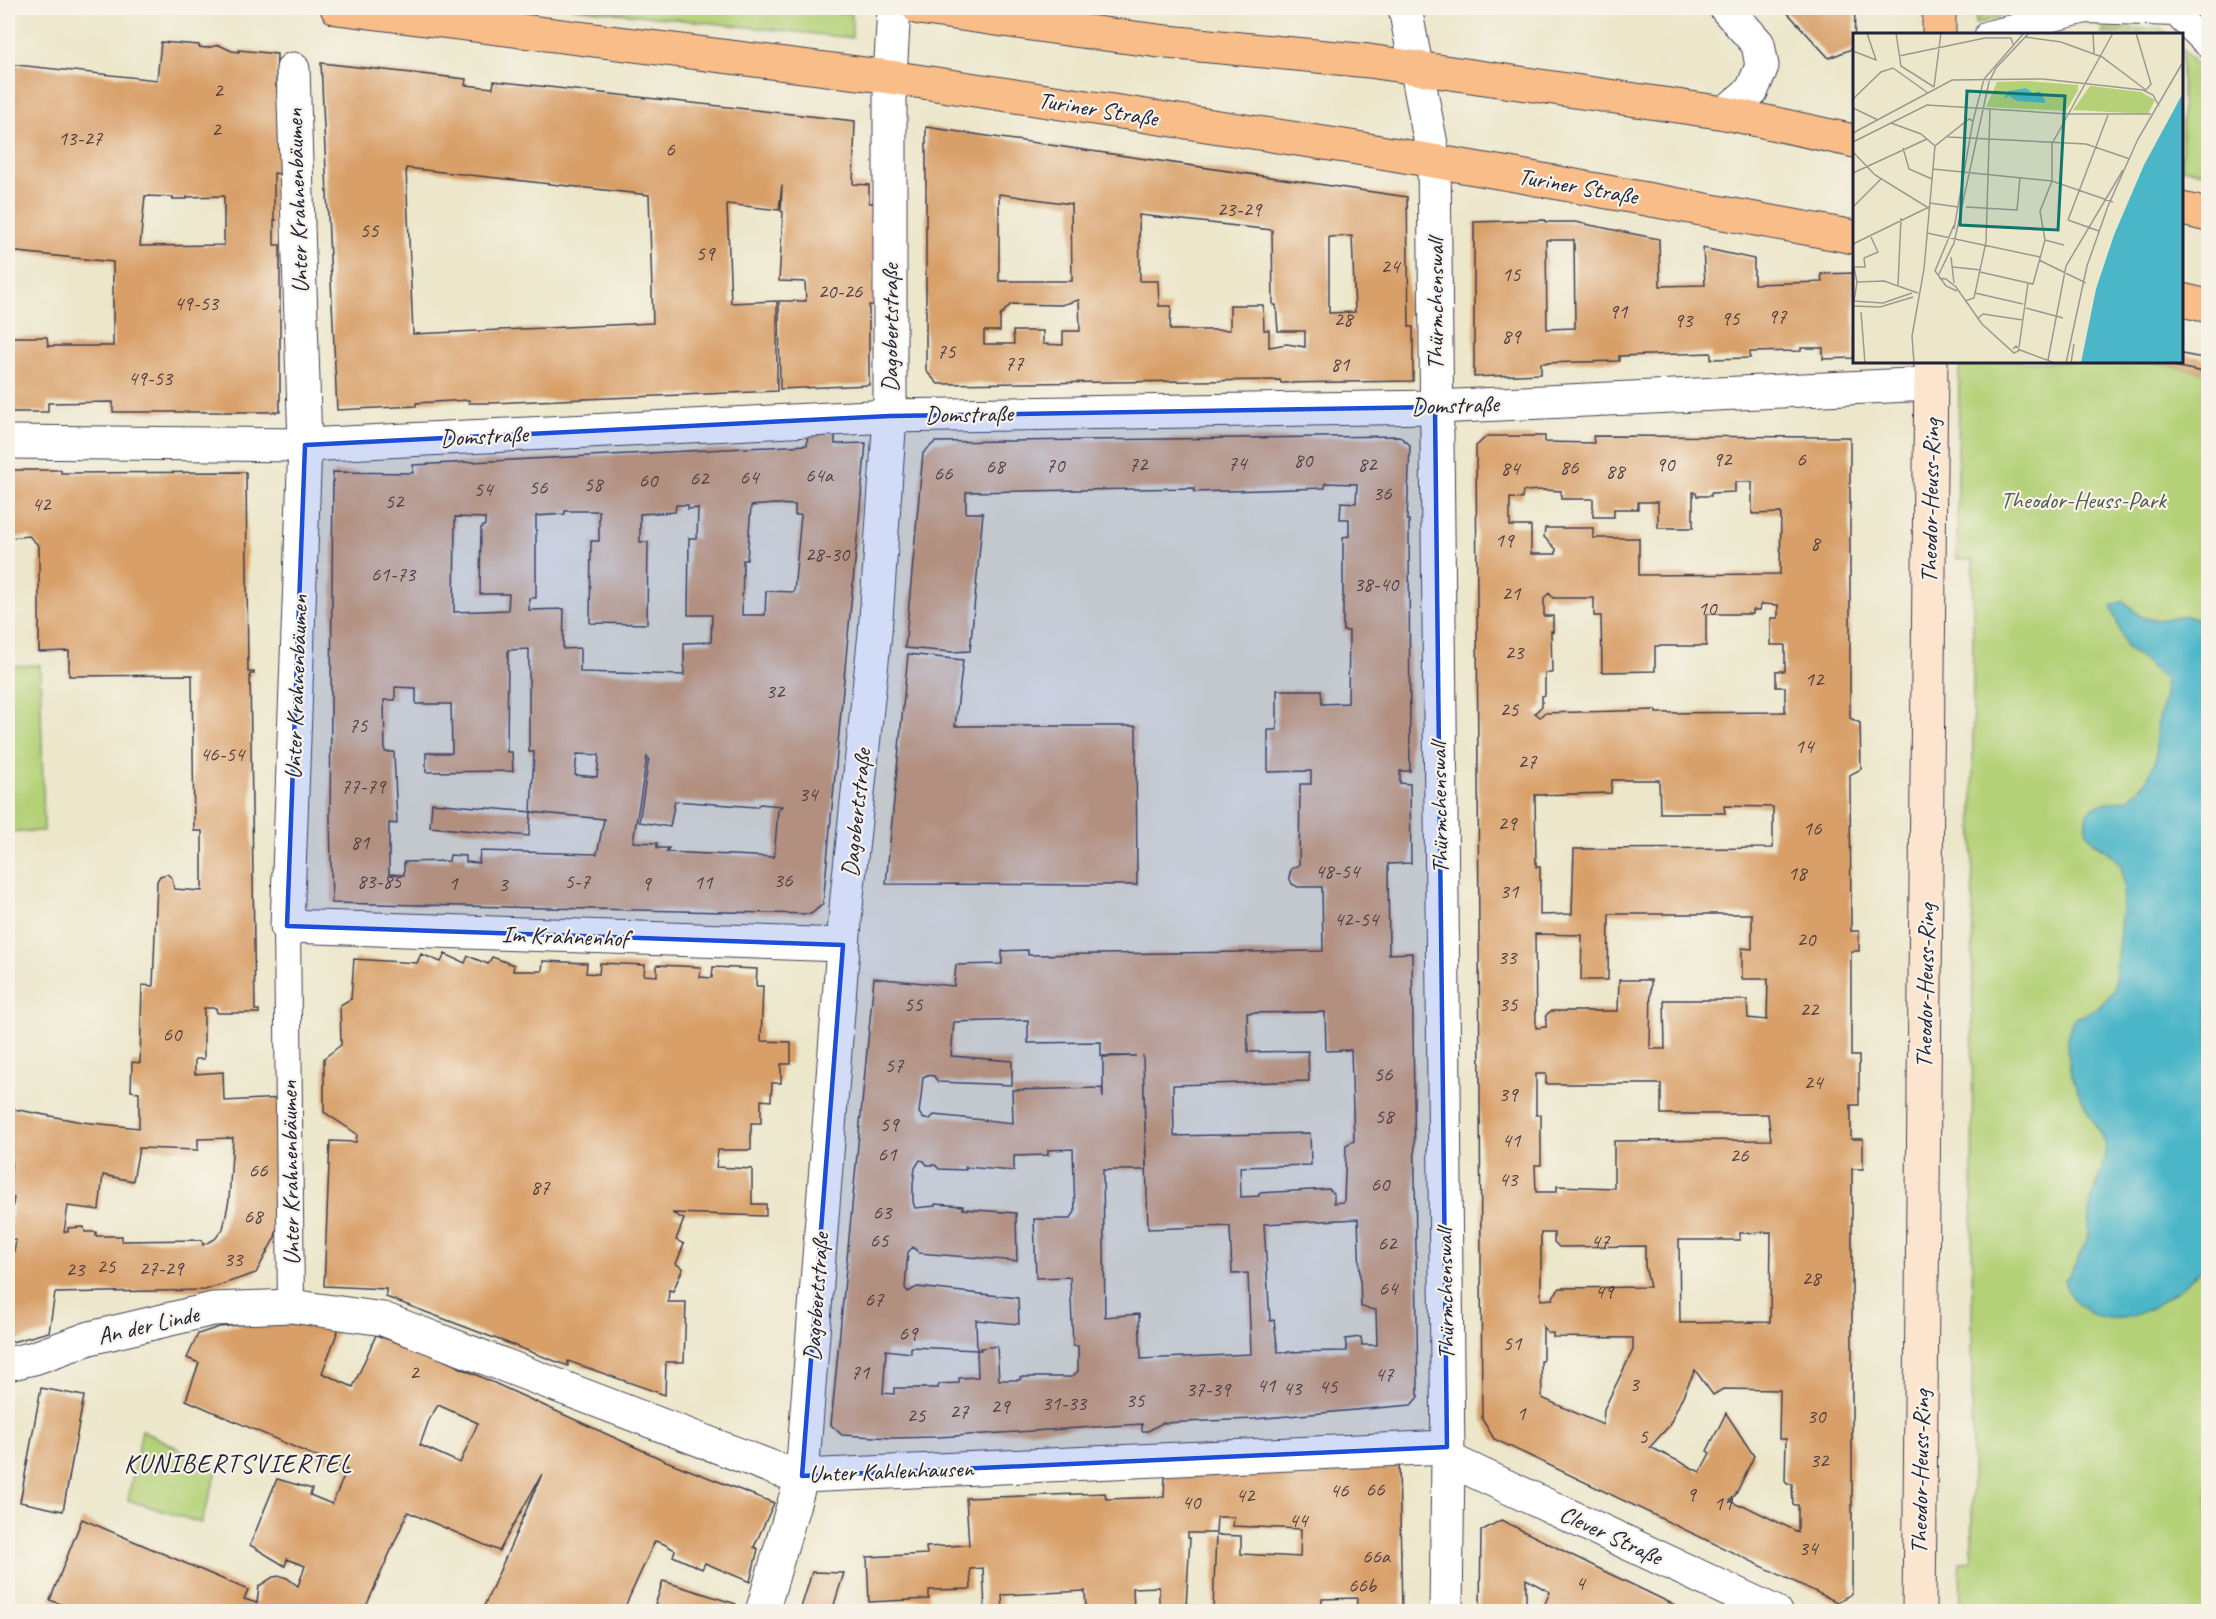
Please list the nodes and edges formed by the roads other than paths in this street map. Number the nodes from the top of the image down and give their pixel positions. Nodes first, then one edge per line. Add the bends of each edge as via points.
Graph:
1 (337, 8) edge
2 (894, 8) edge
3 (920, 8) edge
4 (1405, 8) edge
5 (1726, 8) edge
6 (1939, 8) edge
7 (2085, 17) edge
8 (1939, 33) edge
9 (1994, 33) edge
10 (2208, 45) edge
11 (1415, 68) junction
12 (293, 69) dead end
13 (890, 77) junction
14 (1725, 113) junction
15 (1853, 141) edge
16 (1434, 160) junction
17 (2183, 209) edge
18 (2208, 215) edge
19 (1853, 237) edge
20 (1931, 373) edge
21 (1435, 407) junction
22 (890, 416) junction
23 (8, 442) edge
24 (305, 445) junction
25 (287, 926) junction
26 (843, 945) junction
27 (291, 1305) junction
28 (8, 1364) edge
29 (1447, 1453) junction
30 (802, 1476) junction
31 (762, 1611) edge
32 (1446, 1611) edge
33 (1775, 1611) edge
34 (1919, 1611) edge

1 - 13 main road, Turiner Straße
2 - 13 street, Dagobertstraße
3 - 11 main road via 1085,32
4 - 11 street, Thürmchenswall
5 - 14 street via 1758,44 1762,66 1752,90
6 - 8 main road
7 - 9 street
7 - 10 street via 2175,12
11 - 14 main road
11 - 16 street, Thürmchenswall
12 - 24 street, Unter Krahnenbäumen
13 - 16 main road, Turiner Straße
13 - 22 street, Dagobertstraße
14 - 15 main road
16 - 19 main road, Turiner Straße
16 - 21 street, Thürmchenswall
17 - 18 main road
20 - 21 street, Domstraße
20 - 34 main road, Theodor-Heuss-Ring
21 - 22 street, Domstraße
21 - 29 street, Thürmchenswall
22 - 24 street, Domstraße
22 - 26 street, Dagobertstraße via 875,633
23 - 24 street, Domstraße
24 - 25 street, Unter Krahnenbäumen
25 - 26 street, Im Krahnenhof
25 - 27 street, Unter Krahnenbäumen
26 - 30 street, Dagobertstraße
27 - 28 street, An der Linde via 213,1309 90,1338
27 - 30 street, Unter Kahlenhausen via 383,1319
29 - 30 street, Unter Kahlenhausen
29 - 32 street, Thürmchenswall
29 - 33 street, Clever Straße
30 - 31 street, Dagobertstraße

